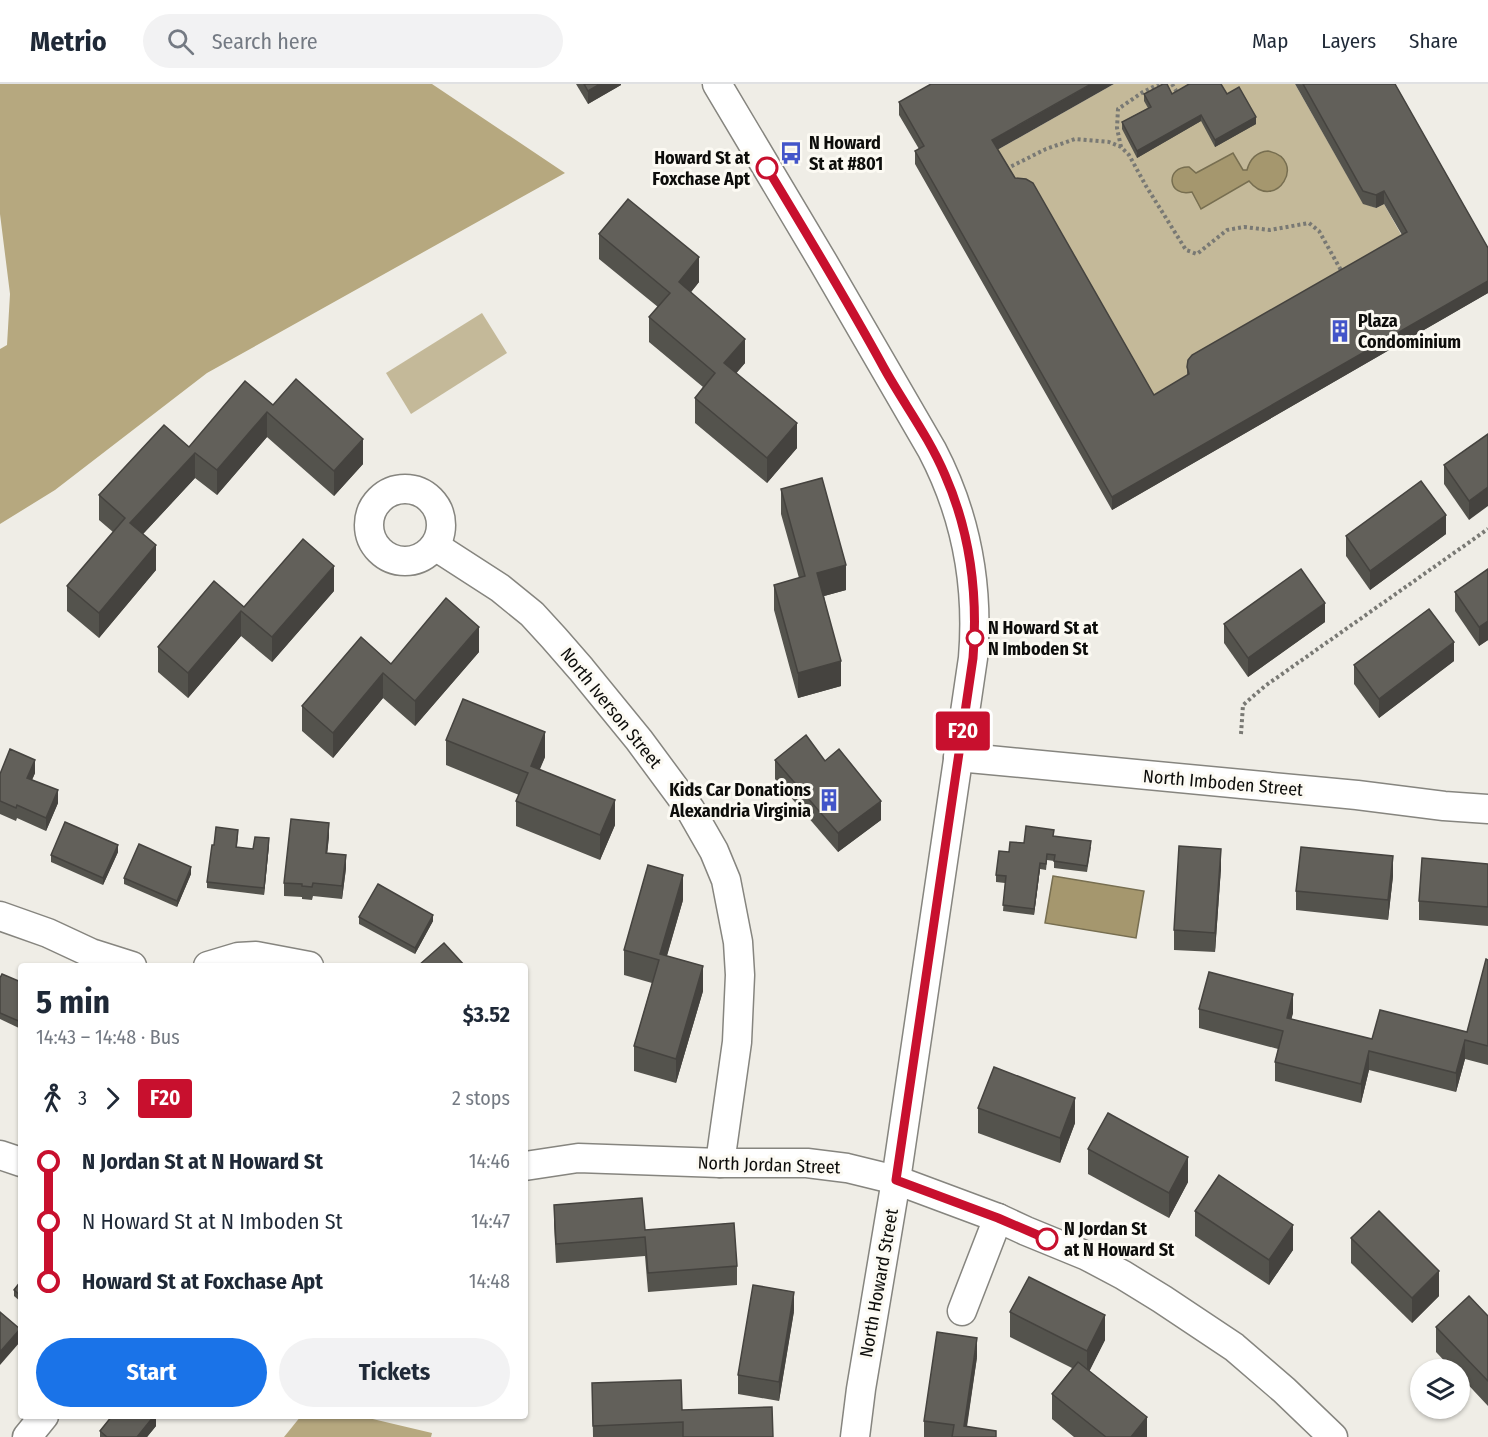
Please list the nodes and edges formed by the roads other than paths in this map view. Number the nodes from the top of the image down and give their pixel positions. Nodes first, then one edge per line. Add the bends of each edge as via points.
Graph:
1 (717, 84) edge
2 (435, 546) dead end
3 (958, 757) junction
4 (1488, 808) edge
5 (0, 916) edge
6 (123, 963) edge
7 (218, 963) edge
8 (293, 963) edge
9 (0, 1155) edge
10 (18, 1161) edge
11 (720, 1163) junction
12 (528, 1166) edge
13 (896, 1180) junction
14 (998, 1218) junction
15 (962, 1311) dead end
16 (42, 1419) edge
17 (27, 1437) edge
18 (855, 1437) edge
19 (1333, 1437) edge

1 - 3 street, North Howard Street via 945,475 965,539 975,602 973,658
2 - 11 street, North Iverson Street via 500,588 554,638 658,766 690,809 714,851 726,880 740,975 737,1042
3 - 4 street, North Imboden Street
3 - 13 street, North Howard Street
5 - 6 street
7 - 8 street via 256,956
9 - 10 street
11 - 12 street, North Jordan Street via 578,1158
11 - 13 street, North Jordan Street via 807,1163
13 - 14 street, North Jordan Street
13 - 18 street, North Howard Street
14 - 15 street
14 - 19 street, North Jordan Street via 1087,1256 1162,1299 1234,1347
16 - 17 street

